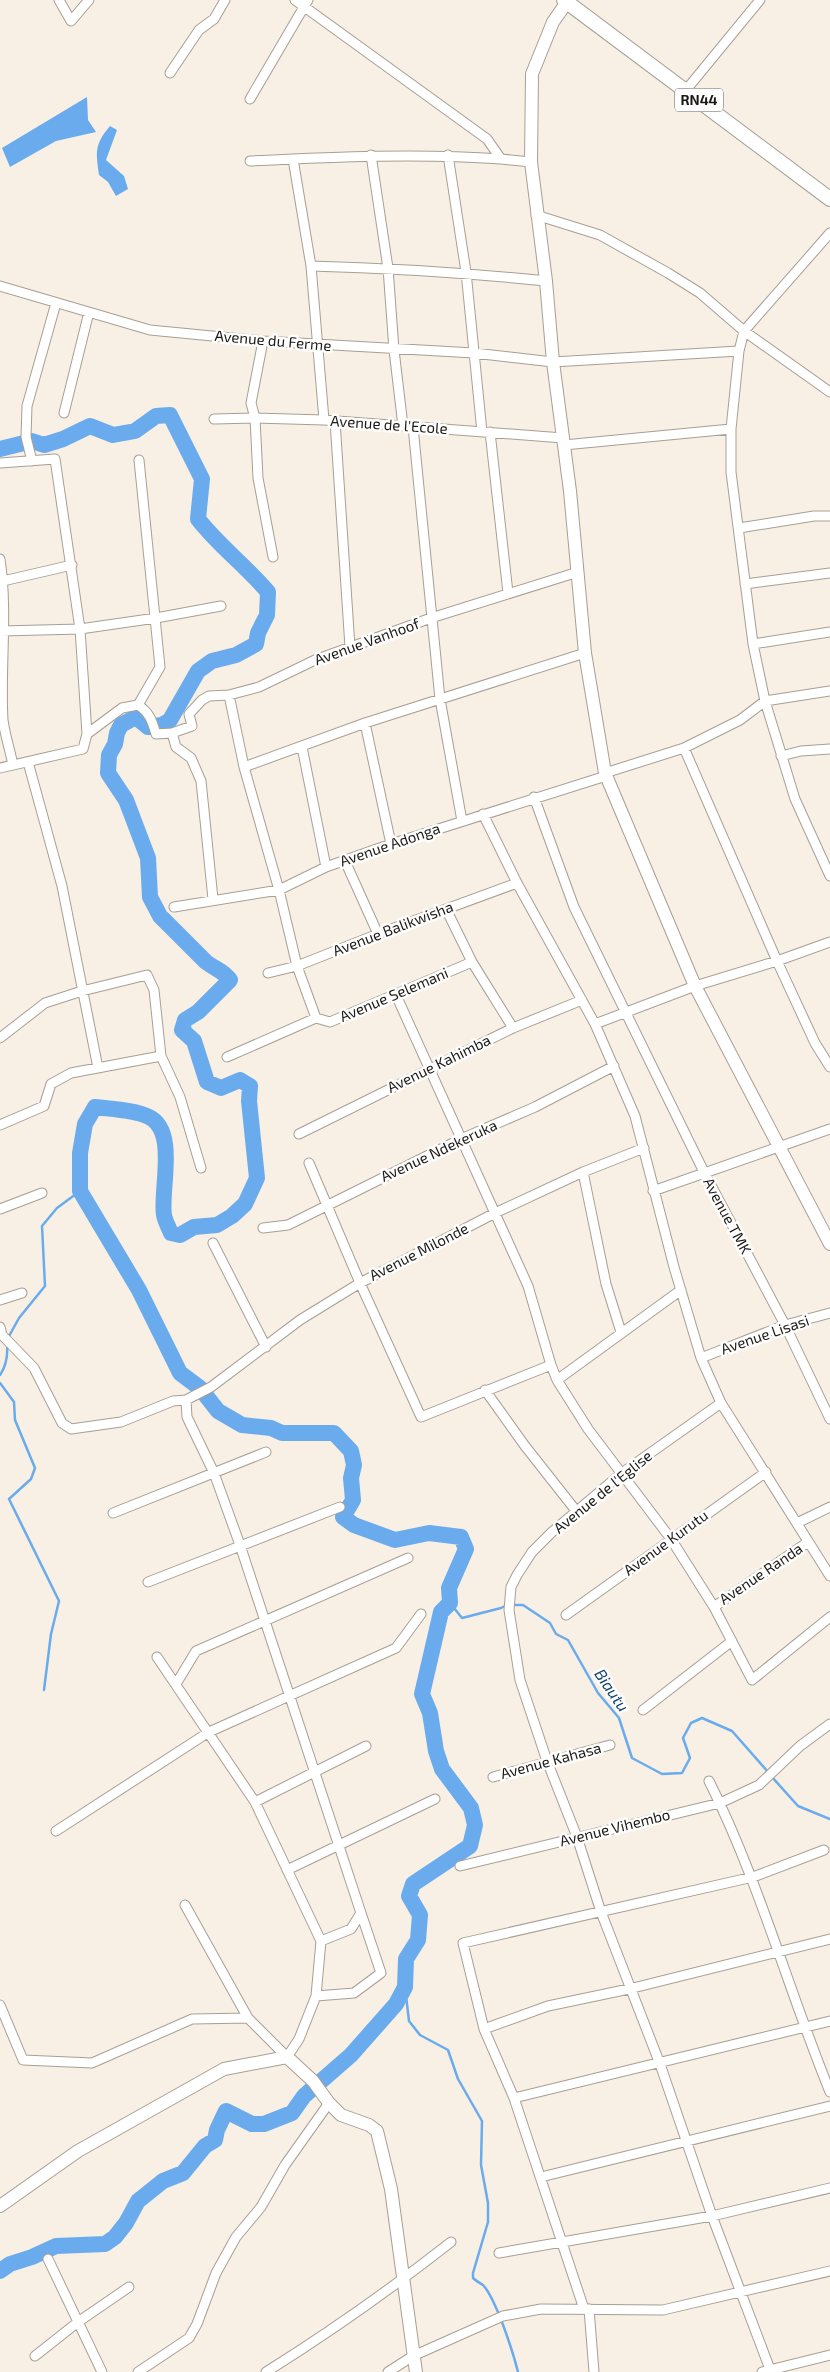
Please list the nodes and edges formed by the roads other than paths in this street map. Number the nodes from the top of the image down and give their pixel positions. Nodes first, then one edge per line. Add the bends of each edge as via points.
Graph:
1 (59, 0) edge
2 (89, 0) edge
3 (225, 0) edge
4 (295, 0) edge
5 (760, 0) edge
6 (566, 1) edge
7 (306, 3) edge
8 (170, 73) dead end
9 (686, 90) junction
10 (250, 99) dead end
11 (371, 154) junction
12 (448, 155) junction
13 (293, 159) junction
14 (501, 159) junction
15 (250, 161) dead end
16 (531, 162) junction
17 (830, 200) edge
18 (536, 215) junction
19 (830, 233) edge
20 (311, 266) junction
21 (388, 268) junction
22 (466, 272) junction
23 (546, 281) junction
24 (0, 286) edge
25 (56, 303) junction
26 (89, 312) junction
27 (744, 331) junction
28 (263, 341) junction
29 (317, 345) junction
30 (394, 350) junction
31 (739, 351) junction
32 (474, 354) junction
33 (553, 362) junction
34 (830, 392) edge
35 (64, 413) dead end
36 (255, 418) junction
37 (214, 419) dead end
38 (324, 420) junction
39 (335, 421) junction
40 (403, 426) junction
41 (413, 427) junction
42 (731, 429) junction
43 (486, 432) junction
44 (563, 441) junction
45 (32, 457) junction
46 (139, 460) dead end
47 (0, 463) edge
48 (830, 516) edge
49 (739, 528) junction
50 (273, 558) dead end
51 (0, 559) edge
52 (72, 565) junction
53 (578, 572) junction
54 (830, 573) edge
55 (3, 581) junction
56 (745, 584) junction
57 (508, 593) junction
58 (221, 606) dead end
59 (156, 618) junction
60 (431, 618) junction
61 (80, 629) junction
62 (1, 631) edge
63 (830, 632) edge
64 (753, 644) junction
65 (350, 647) junction
66 (585, 653) junction
67 (830, 691) edge
68 (229, 695) junction
69 (440, 699) junction
70 (765, 701) junction
71 (138, 705) junction
72 (365, 723) junction
73 (172, 733) junction
74 (87, 734) junction
75 (302, 748) junction
76 (684, 748) junction
77 (830, 749) edge
78 (781, 756) junction
79 (28, 762) junction
80 (13, 765) junction
81 (244, 767) junction
82 (0, 768) edge
83 (605, 774) junction
84 (534, 797) junction
85 (482, 814) junction
86 (462, 821) junction
87 (391, 844) junction
88 (345, 861) junction
89 (326, 867) junction
90 (830, 876) edge
91 (517, 883) junction
92 (280, 890) junction
93 (213, 900) junction
94 (174, 907) dead end
95 (446, 909) junction
96 (378, 934) junction
97 (830, 942) edge
98 (777, 961) junction
99 (472, 962) junction
100 (297, 966) junction
101 (268, 973) dead end
102 (695, 986) junction
103 (82, 991) junction
104 (396, 995) junction
105 (582, 1000) junction
106 (625, 1013) junction
107 (316, 1018) junction
108 (595, 1024) junction
109 (513, 1028) junction
110 (0, 1038) edge
111 (161, 1056) junction
112 (227, 1057) dead end
113 (614, 1066) junction
114 (830, 1067) edge
115 (98, 1068) junction
116 (430, 1069) junction
117 (0, 1125) edge
118 (830, 1129) edge
119 (299, 1134) dead end
120 (461, 1139) junction
121 (779, 1146) junction
122 (644, 1148) junction
123 (310, 1163) dead end
124 (201, 1168) dead end
125 (583, 1172) junction
126 (704, 1172) junction
127 (653, 1191) junction
128 (42, 1193) dead end
129 (328, 1204) junction
130 (0, 1209) edge
131 (495, 1213) junction
132 (263, 1228) dead end
133 (213, 1243) dead end
134 (830, 1244) edge
135 (360, 1283) junction
136 (681, 1290) junction
137 (22, 1293) dead end
138 (0, 1300) edge
139 (830, 1313) edge
140 (785, 1326) junction
141 (0, 1327) edge
142 (621, 1332) junction
143 (266, 1347) junction
144 (702, 1358) junction
145 (551, 1365) junction
146 (557, 1380) junction
147 (485, 1390) junction
148 (190, 1399) junction
149 (721, 1403) junction
150 (830, 1419) edge
151 (266, 1452) dead end
152 (766, 1472) junction
153 (214, 1473) junction
154 (622, 1473) junction
155 (340, 1507) dead end
156 (830, 1507) edge
157 (577, 1512) junction
158 (113, 1513) dead end
159 (797, 1523) junction
160 (671, 1539) junction
161 (808, 1542) junction
162 (240, 1545) junction
163 (408, 1558) dead end
164 (830, 1576) edge
165 (148, 1582) dead end
166 (714, 1607) junction
167 (421, 1614) dead end
168 (566, 1615) dead end
169 (830, 1617) edge
170 (265, 1619) junction
171 (732, 1641) junction
172 (157, 1657) dead end
173 (176, 1684) junction
174 (290, 1696) junction
175 (643, 1710) dead end
176 (830, 1724) edge
177 (209, 1732) junction
178 (610, 1745) dead end
179 (366, 1746) dead end
180 (547, 1761) junction
181 (314, 1773) junction
182 (493, 1777) dead end
183 (709, 1781) dead end
184 (435, 1800) dead end
185 (255, 1802) junction
186 (720, 1803) junction
187 (56, 1831) dead end
188 (578, 1837) junction
189 (339, 1847) junction
190 (824, 1850) dead end
191 (460, 1866) dead end
192 (287, 1870) junction
193 (753, 1877) junction
194 (185, 1906) dead end
195 (601, 1912) junction
196 (362, 1913) junction
197 (830, 1939) edge
198 (321, 1941) junction
199 (780, 1952) junction
200 (629, 1989) junction
201 (316, 1996) junction
202 (0, 2005) edge
203 (248, 2018) junction
204 (830, 2021) edge
205 (804, 2027) junction
206 (484, 2028) junction
207 (287, 2057) junction
208 (660, 2064) junction
209 (830, 2092) edge
210 (514, 2098) junction
211 (328, 2103) junction
212 (830, 2106) edge
213 (687, 2140) junction
214 (540, 2177) junction
215 (830, 2188) edge
216 (0, 2206) edge
217 (712, 2216) junction
218 (451, 2242) dead end
219 (563, 2243) junction
220 (499, 2253) dead end
221 (48, 2258) dead end
222 (830, 2271) edge
223 (404, 2278) junction
224 (129, 2287) dead end
225 (740, 2293) junction
226 (587, 2309) junction
227 (78, 2322) junction
228 (830, 2355) edge
229 (35, 2356) dead end
230 (413, 2356) junction
231 (768, 2371) edge
232 (102, 2372) edge
233 (138, 2372) edge
234 (266, 2372) edge
235 (388, 2372) edge
236 (416, 2372) edge
237 (594, 2372) edge

1 - 2 street via 71,21
3 - 8 street via 214,19 199,30
4 - 7 street
5 - 9 street
6 - 9 main road, RN44
6 - 16 street via 552,22 532,74
7 - 10 street
7 - 14 street via 487,139
9 - 17 main road, RN44
11 - 12 street
11 - 13 street
11 - 21 street
12 - 14 street
12 - 22 street
13 - 15 street
13 - 20 street
14 - 16 street
16 - 18 street
18 - 23 street
18 - 27 street via 600,236 625,248 700,293
19 - 27 street
20 - 21 street
20 - 29 street
21 - 22 street
21 - 30 street
22 - 23 street
22 - 32 street
23 - 33 street
24 - 25 street, Avenue du Ferme
25 - 26 street, Avenue du Ferme
25 - 45 street via 27,406 26,437
26 - 28 street, Avenue du Ferme via 150,330
26 - 35 street
27 - 31 street
27 - 34 street
28 - 29 street, Avenue du Ferme
28 - 36 street via 251,403
29 - 30 street, Avenue du Ferme
29 - 38 street
30 - 32 street, Avenue du Ferme
30 - 40 street
31 - 33 street, Avenue du Ferme
31 - 42 street
32 - 33 street, Avenue du Ferme
32 - 43 street
33 - 44 street
36 - 37 street, Avenue de l'Ecole
36 - 38 street, Avenue de l'Ecole
36 - 50 street via 258,478
38 - 39 street, Avenue de l'Ecole
39 - 40 street, Avenue de l'Ecole
39 - 65 street
40 - 41 street, Avenue de l'Ecole
41 - 43 street, Avenue de l'Ecole
41 - 60 street
42 - 44 street, Avenue de l'Ecole
42 - 49 street via 731,472
43 - 44 street, Avenue de l'Ecole
43 - 57 street
44 - 53 street
45 - 47 street
45 - 52 street via 55,459
46 - 59 street
48 - 49 street
49 - 56 street
51 - 55 street
52 - 55 street
52 - 61 street
53 - 57 street, Avenue Vanhoof
53 - 66 street
54 - 56 street
55 - 62 street
56 - 64 street
57 - 60 street, Avenue Vanhoof
58 - 59 street
59 - 61 street
59 - 71 street via 160,667
60 - 65 street, Avenue Vanhoof
60 - 69 street
61 - 62 street
61 - 74 street
62 - 80 street via 3,720
63 - 64 street
64 - 70 street
65 - 68 street, Avenue Vanhoof via 315,660 259,688
66 - 69 street
66 - 83 street
67 - 70 street
68 - 73 street, Avenue Vanhoof via 209,696 202,700 189,714 192,726
68 - 81 street
69 - 72 street
69 - 86 street
70 - 76 street, Avenue Adonga via 740,720
70 - 78 street
71 - 73 street via 152,719 156,734
71 - 74 street via 122,708
72 - 75 street
72 - 87 street
73 - 93 street via 176,747 191,758 201,781
74 - 79 street via 83,749
75 - 81 street
75 - 89 street
76 - 83 street, Avenue Adonga
76 - 98 street
77 - 78 street via 801,750
78 - 90 street via 795,799
79 - 80 street
79 - 103 street via 62,886
80 - 82 street
81 - 92 street
83 - 84 street, Avenue Adonga
83 - 102 street
84 - 85 street, Avenue Adonga
84 - 106 street, Avenue TMK via 574,907
85 - 86 street, Avenue Adonga
85 - 91 street
86 - 87 street, Avenue Adonga
87 - 88 street, Avenue Adonga
88 - 89 street, Avenue Adonga
88 - 96 street
89 - 92 street, Avenue Adonga
91 - 95 street, Avenue Balikwisha
91 - 105 street
92 - 93 street, Avenue Adonga
92 - 100 street
93 - 94 street, Avenue Adonga
95 - 96 street, Avenue Balikwisha
95 - 99 street
96 - 100 street, Avenue Balikwisha
97 - 98 street
98 - 102 street
98 - 114 street
99 - 104 street, Avenue Selemani
99 - 109 street
100 - 101 street, Avenue Balikwisha
100 - 107 street
102 - 106 street
102 - 121 street
103 - 110 street via 45,1003
103 - 111 street via 147,975 154,990
103 - 115 street
104 - 107 street, Avenue Selemani via 330,1022
104 - 116 street
105 - 108 street
105 - 109 street, Avenue Kahimba
106 - 108 street
106 - 126 street, Avenue TMK
107 - 112 street
108 - 113 street
109 - 116 street, Avenue Kahimba
111 - 115 street
111 - 124 street via 180,1097
113 - 120 street, Avenue Ndekeruka via 535,1107
113 - 122 street via 635,1116
115 - 117 street via 70,1074 51,1084 44,1106
116 - 119 street, Avenue Kahimba
116 - 120 street
118 - 121 street
120 - 129 street, Avenue Ndekeruka
120 - 131 street
121 - 126 street
121 - 134 street
122 - 125 street, Avenue Milonde
122 - 127 street
123 - 129 street
125 - 131 street, Avenue Milonde
125 - 142 street via 606,1284
126 - 127 street
126 - 140 street, Avenue TMK
127 - 136 street
128 - 130 street
129 - 132 street, Avenue Ndekeruka via 288,1225
129 - 135 street
131 - 135 street, Avenue Milonde
131 - 145 street via 528,1286
133 - 143 street
135 - 143 street, Avenue Milonde via 300,1320
135 - 147 street via 421,1417
136 - 142 street via 647,1317
136 - 144 street
137 - 138 street
139 - 140 street, Avenue Lisasi
140 - 144 street, Avenue Lisasi
140 - 150 street, Avenue TMK
141 - 148 street, Avenue Milonde via 34,1368 62,1423 71,1428 121,1422 173,1400
142 - 146 street
143 - 148 street, Avenue Milonde via 211,1388
144 - 149 street
145 - 146 street
145 - 147 street
146 - 154 street via 588,1429
147 - 157 street
148 - 153 street via 187,1417
149 - 152 street
149 - 154 street, Avenue de l'Eglise
151 - 153 street
152 - 159 street
152 - 160 street, Avenue Kurutu
153 - 158 street
153 - 162 street
154 - 157 street, Avenue de l'Eglise
154 - 160 street
155 - 162 street
156 - 159 street
157 - 180 street, Avenue de l'Eglise via 532,1552 510,1587 508,1600 520,1680
159 - 161 street
160 - 166 street
160 - 168 street, Avenue Kurutu
161 - 164 street
161 - 166 street, Avenue Randa
162 - 165 street
162 - 170 street
163 - 170 street
166 - 171 street
167 - 174 street via 396,1648
169 - 171 street via 752,1680
170 - 173 street via 196,1651
170 - 174 street
171 - 175 street
172 - 173 street
173 - 177 street
174 - 177 street
174 - 181 street
176 - 186 street, Avenue Vihembo via 800,1746 759,1786
177 - 185 street
177 - 187 street
178 - 180 street, Avenue Kahasa
179 - 181 street
180 - 182 street, Avenue Kahasa
180 - 188 street
181 - 185 street
181 - 189 street
183 - 186 street
184 - 189 street
185 - 192 street
186 - 188 street, Avenue Vihembo
186 - 193 street
188 - 191 street, Avenue Vihembo
188 - 195 street
189 - 192 street
189 - 196 street
190 - 193 street
192 - 198 street
193 - 195 street
193 - 199 street
194 - 203 street
195 - 200 street
195 - 206 street via 463,1943
196 - 198 street via 351,1929
196 - 201 street via 381,1973 354,1993
197 - 199 street
198 - 201 street
199 - 200 street
199 - 205 street
200 - 206 street via 548,2006
200 - 208 street
201 - 207 street via 299,2039
202 - 203 street via 23,2060 92,2063 192,2020
203 - 207 street
204 - 205 street
205 - 208 street
205 - 209 street
206 - 210 street
207 - 211 street via 317,2086
207 - 216 street via 224,2070 78,2152
208 - 210 street
208 - 213 street
210 - 214 street
211 - 223 street via 341,2115 377,2131 391,2190
211 - 233 street via 285,2165 261,2207 236,2238 216,2273 189,2338
212 - 213 street
213 - 214 street
213 - 217 street
214 - 219 street
215 - 217 street
217 - 219 street
217 - 225 street
218 - 223 street
219 - 220 street
219 - 226 street
221 - 227 street
222 - 225 street
223 - 230 street
223 - 234 street via 318,2340
224 - 227 street
225 - 226 street via 663,2310
225 - 231 street
226 - 230 street via 541,2309 503,2316
226 - 237 street
227 - 229 street
227 - 232 street
228 - 231 street
230 - 235 street
230 - 236 street

